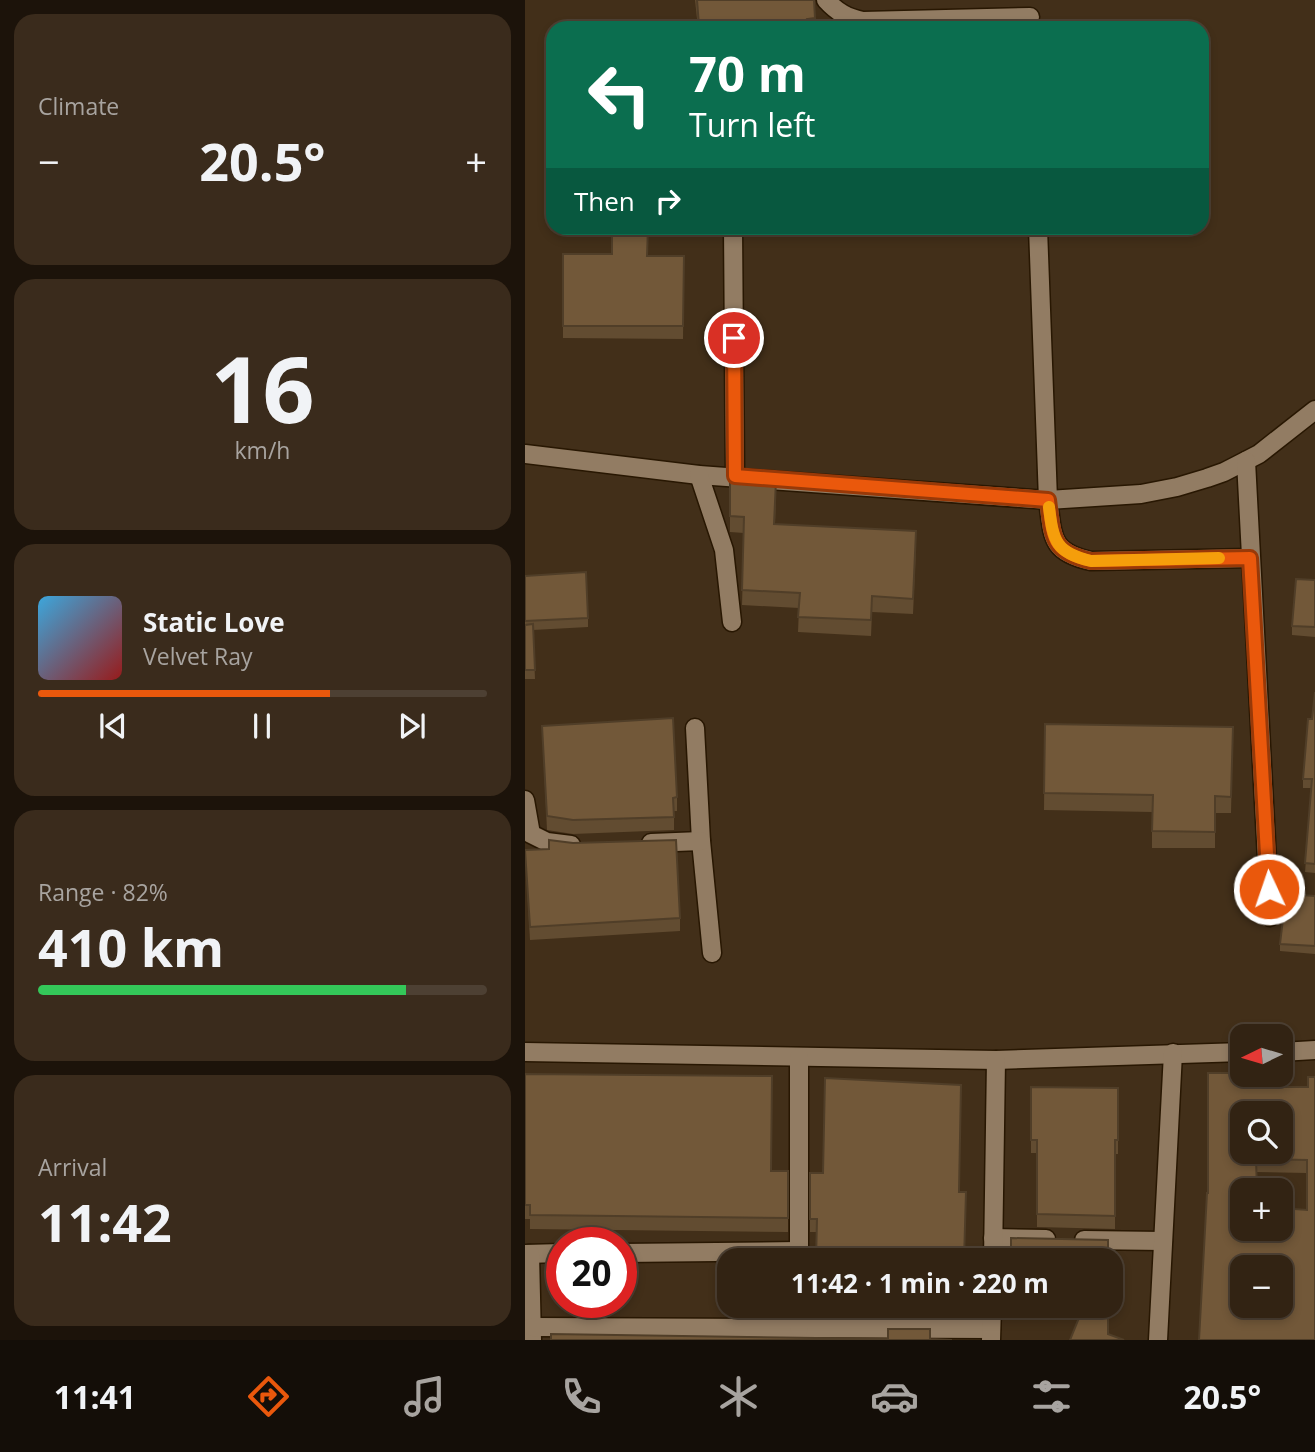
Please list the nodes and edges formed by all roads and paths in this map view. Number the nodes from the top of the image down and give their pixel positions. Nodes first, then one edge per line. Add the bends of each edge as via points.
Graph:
1 (826, 0) edge
2 (1030, 15) edge
3 (733, 235) edge
4 (1038, 235) edge
5 (1315, 410) edge
6 (525, 454) edge
7 (1246, 461) junction
8 (699, 475) junction
9 (735, 476) junction
10 (1048, 500) junction
11 (1250, 558) junction
12 (732, 622) dead end
13 (695, 728) dead end
14 (525, 800) edge
15 (701, 841) junction
16 (638, 843) edge
17 (586, 845) edge
18 (1270, 916) dead end
19 (712, 953) dead end
20 (1315, 1050) edge
21 (1293, 1051) edge
22 (525, 1052) edge
23 (1230, 1052) edge
24 (1173, 1053) junction
25 (799, 1058) junction
26 (996, 1060) junction
27 (993, 1238) junction
28 (1163, 1241) junction
29 (799, 1248) edge
30 (993, 1248) edge
31 (546, 1253) edge
32 (637, 1253) edge
33 (527, 1254) edge
34 (717, 1254) edge
35 (799, 1318) edge
36 (799, 1328) junction
37 (532, 1333) edge
38 (733, 1334) edge
39 (991, 1334) edge
40 (1158, 1340) edge

1 - 2 street via 848,18 863,21
3 - 9 street
4 - 10 street
5 - 7 street
6 - 8 street
7 - 10 street via 1177,487
7 - 11 street
8 - 9 street
8 - 12 street via 724,550
9 - 10 street
10 - 11 street via 1052,533 1060,548 1073,557 1091,561
11 - 18 street
13 - 15 street
14 - 17 street via 531,834 547,842
15 - 16 street
15 - 19 street
20 - 21 street
22 - 25 street
23 - 24 street
24 - 26 street
24 - 28 street
25 - 26 street
25 - 29 street
26 - 27 street
27 - 28 street
27 - 30 street
28 - 40 street
31 - 33 street
32 - 34 street
33 - 37 street
35 - 36 street
36 - 38 street
36 - 39 street
37 - 38 street

